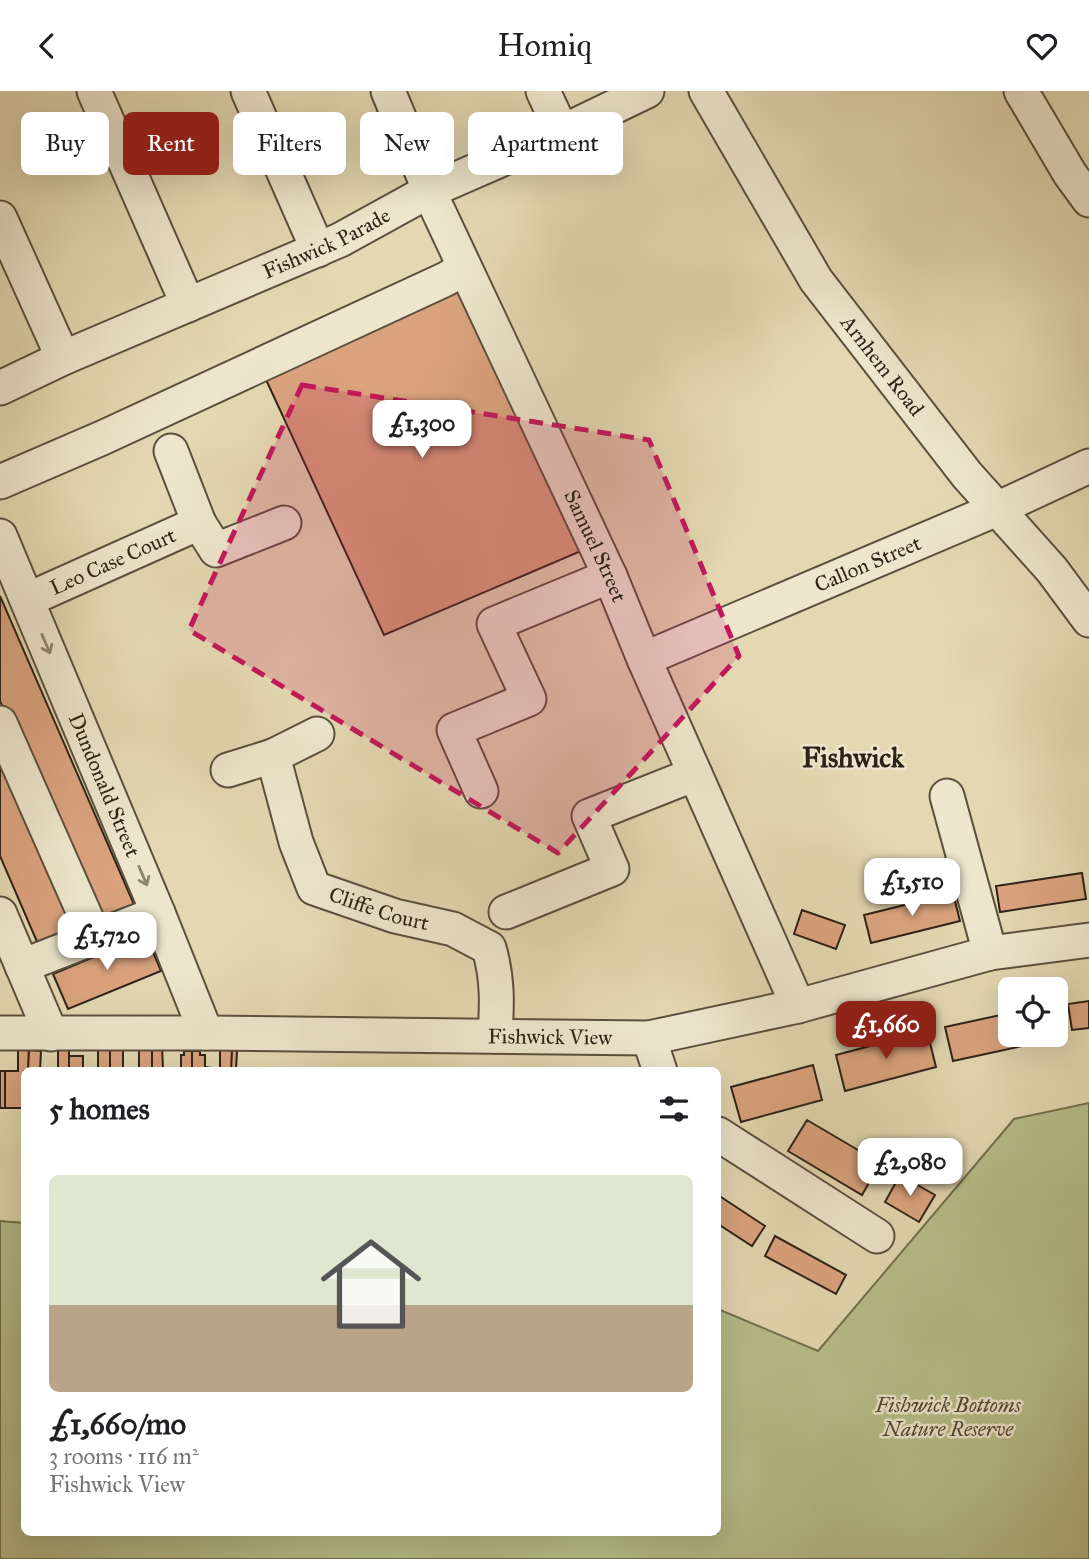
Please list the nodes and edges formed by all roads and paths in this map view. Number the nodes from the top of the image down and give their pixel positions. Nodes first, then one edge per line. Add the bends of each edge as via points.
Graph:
1 (94, 91) edge
2 (248, 91) edge
3 (388, 91) edge
4 (543, 91) edge
5 (647, 91) edge
6 (706, 91) edge
7 (1021, 91) edge
8 (553, 112) edge
9 (603, 112) edge
10 (1079, 170) edge
11 (468, 174) edge
12 (429, 191) junction
13 (1089, 200) edge
14 (0, 218) edge
15 (318, 250) junction
16 (464, 268) junction
17 (188, 305) junction
18 (63, 358) junction
19 (0, 388) edge
20 (171, 450) dead end
21 (1089, 466) edge
22 (0, 482) edge
23 (997, 509) junction
24 (199, 523) junction
25 (284, 523) dead end
26 (0, 536) edge
27 (610, 576) junction
28 (27, 600) junction
29 (1089, 620) edge
30 (644, 659) junction
31 (0, 723) edge
32 (317, 734) dead end
33 (273, 756) junction
34 (228, 770) dead end
35 (695, 773) junction
36 (481, 790) dead end
37 (947, 796) dead end
38 (506, 912) dead end
39 (158, 913) junction
40 (0, 914) edge
41 (95, 937) junction
42 (1089, 940) edge
43 (990, 953) junction
44 (22, 966) junction
45 (798, 1006) junction
46 (0, 1033) edge
47 (206, 1033) junction
48 (51, 1034) junction
49 (495, 1036) junction
50 (649, 1038) junction
51 (659, 1067) edge
52 (721, 1136) edge
53 (877, 1236) dead end

1 - 17 street
2 - 15 street
3 - 12 street, Samuel Street
4 - 8 street
5 - 9 street, Fishwick Parade
6 - 23 street, Arnhem Road via 816,280
7 - 10 street
10 - 13 street
11 - 12 street, Fishwick Parade
12 - 15 street, Fishwick Parade
12 - 16 street, Samuel Street
14 - 18 street
15 - 17 street, Fishwick Parade
16 - 22 street
16 - 27 street, Samuel Street
17 - 18 street, Fishwick Parade
18 - 19 street, Fishwick Parade
20 - 24 street, Leo Case Court
21 - 23 street, Callon Street
23 - 29 street, Arnhem Road
23 - 30 street, Callon Street
24 - 25 street, Leo Case Court via 216,550
24 - 28 street, Leo Case Court
26 - 28 street, Dundonald Street
27 - 30 street, Samuel Street
27 - 36 street via 494,624 529,699 454,730
28 -> 39 street, Dundonald Street
30 - 35 street, Samuel Street
31 - 41 street
32 - 33 street
33 - 34 street
33 - 49 street, Cliffe Court via 296,842 314,888 395,916 453,929 489,948 498,999
35 - 38 street via 589,816 612,869
35 - 45 street, Samuel Street
37 - 43 street
39 - 41 street
39 - 47 street, Dundonald Street
40 - 44 street
41 - 44 street
42 - 43 street, Fishwick View
43 - 45 street, Fishwick View
44 - 48 street
45 - 50 street, Fishwick View
46 - 48 street, Fishwick View
47 - 48 street, Fishwick View
47 - 49 street, Fishwick View
49 - 50 street, Fishwick View
50 - 51 street
52 - 53 street

